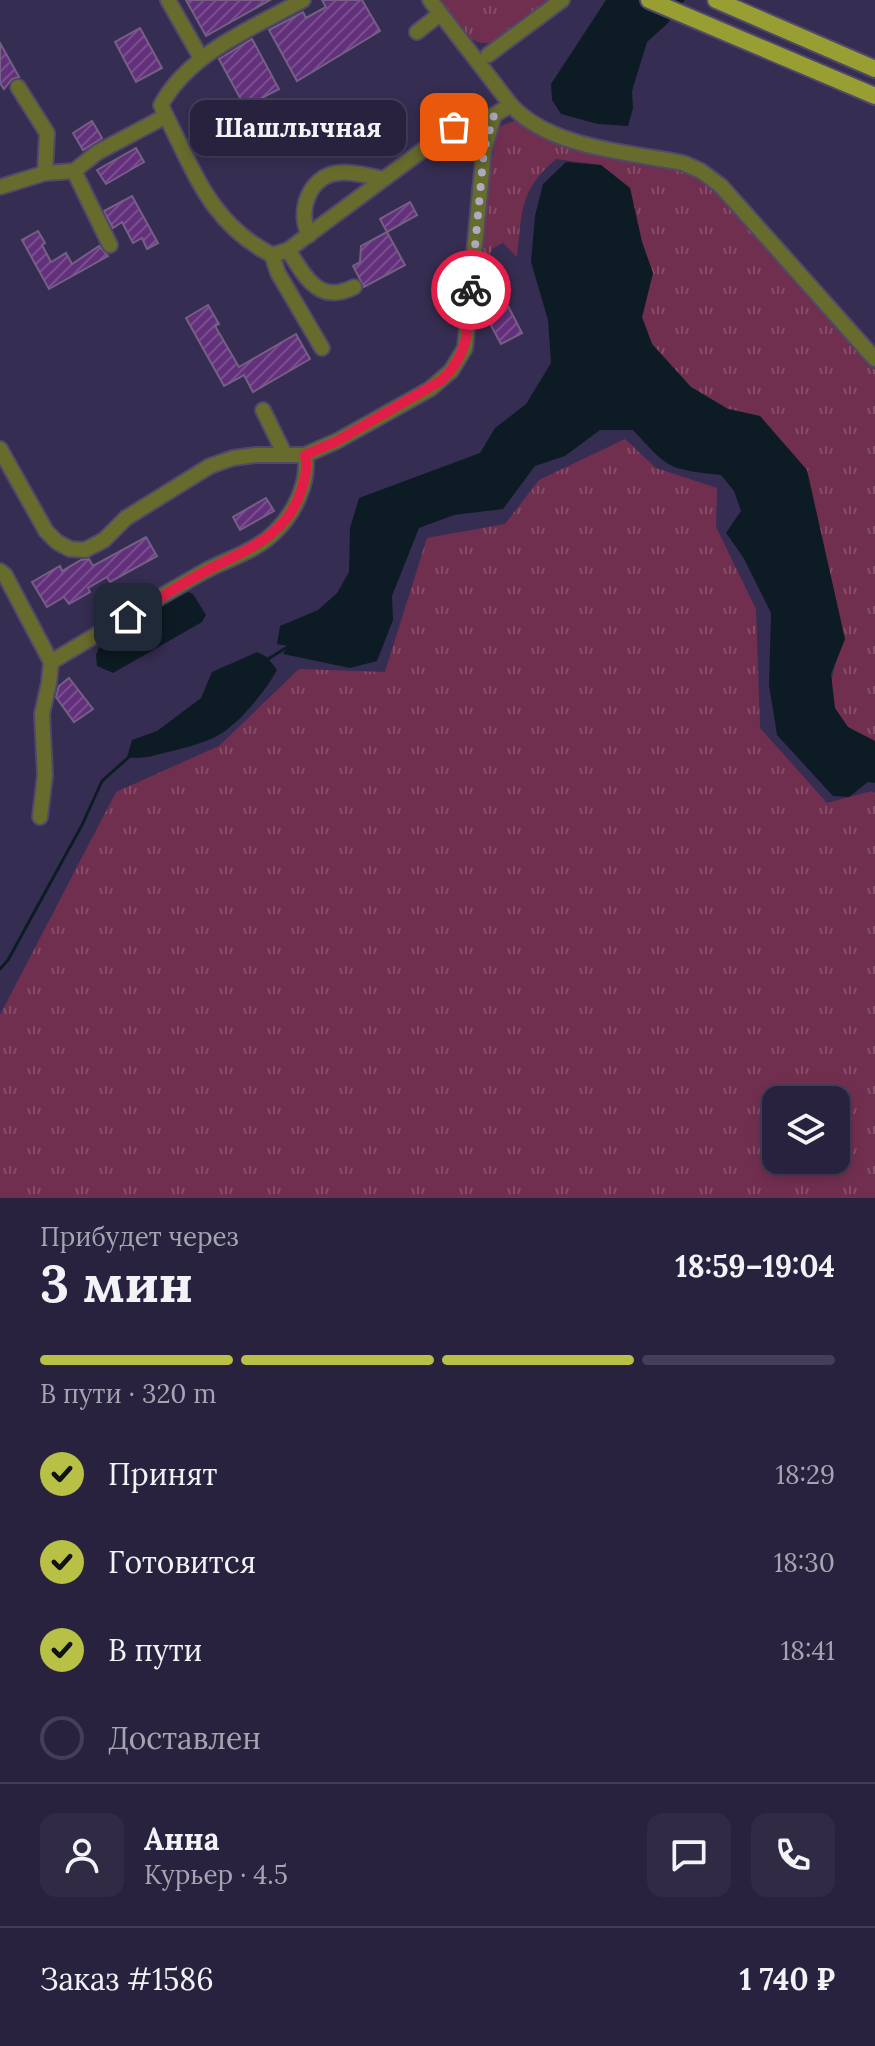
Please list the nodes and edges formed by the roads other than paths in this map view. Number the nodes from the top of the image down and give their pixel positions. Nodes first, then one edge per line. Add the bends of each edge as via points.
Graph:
1 (168, 0) edge
2 (303, 0) edge
3 (430, 0) edge
4 (562, 0) edge
5 (649, 0) edge
6 (716, 0) edge
7 (440, 14) junction
8 (417, 32) dead end
9 (201, 58) junction
10 (483, 59) junction
11 (875, 69) edge
12 (18, 87) dead end
13 (875, 96) edge
14 (511, 105) junction
15 (494, 115) junction
16 (166, 116) junction
17 (74, 171) junction
18 (45, 173) junction
19 (383, 179) junction
20 (2, 181) edge
21 (309, 235) junction
22 (110, 245) dead end
23 (288, 250) junction
24 (272, 255) junction
25 (354, 287) dead end
26 (322, 348) dead end
27 (875, 359) edge
28 (263, 410) dead end
29 (0, 449) edge
30 (285, 455) junction
31 (305, 455) junction
32 (0, 571) edge
33 (51, 662) junction
34 (40, 817) dead end

1 - 9 street
2 - 9 street
3 - 7 street
4 - 10 street
5 - 13 main road
6 - 11 main road
7 - 8 street
7 - 10 street
9 - 16 street via 170,88 161,105
10 - 14 street
12 - 18 street via 47,133
14 - 15 street
14 - 27 street via 538,129 561,138 701,171 735,201
15 - 19 street via 454,127
15 - 31 street via 484,150 465,348 451,371 430,389
16 - 17 street
16 - 24 street via 213,208
17 - 18 street
17 - 22 street
18 - 20 street
19 - 21 street
19 - 21 street via 327,175 303,210
21 - 23 street
23 - 24 street
23 - 25 street via 318,289 341,293
24 - 26 street
28 - 30 street
29 - 30 street via 46,531 70,549 85,550 210,466 233,458
30 - 31 street
31 - 33 street via 308,469 298,500 275,533
32 - 33 street
33 - 34 street via 42,714 45,775

